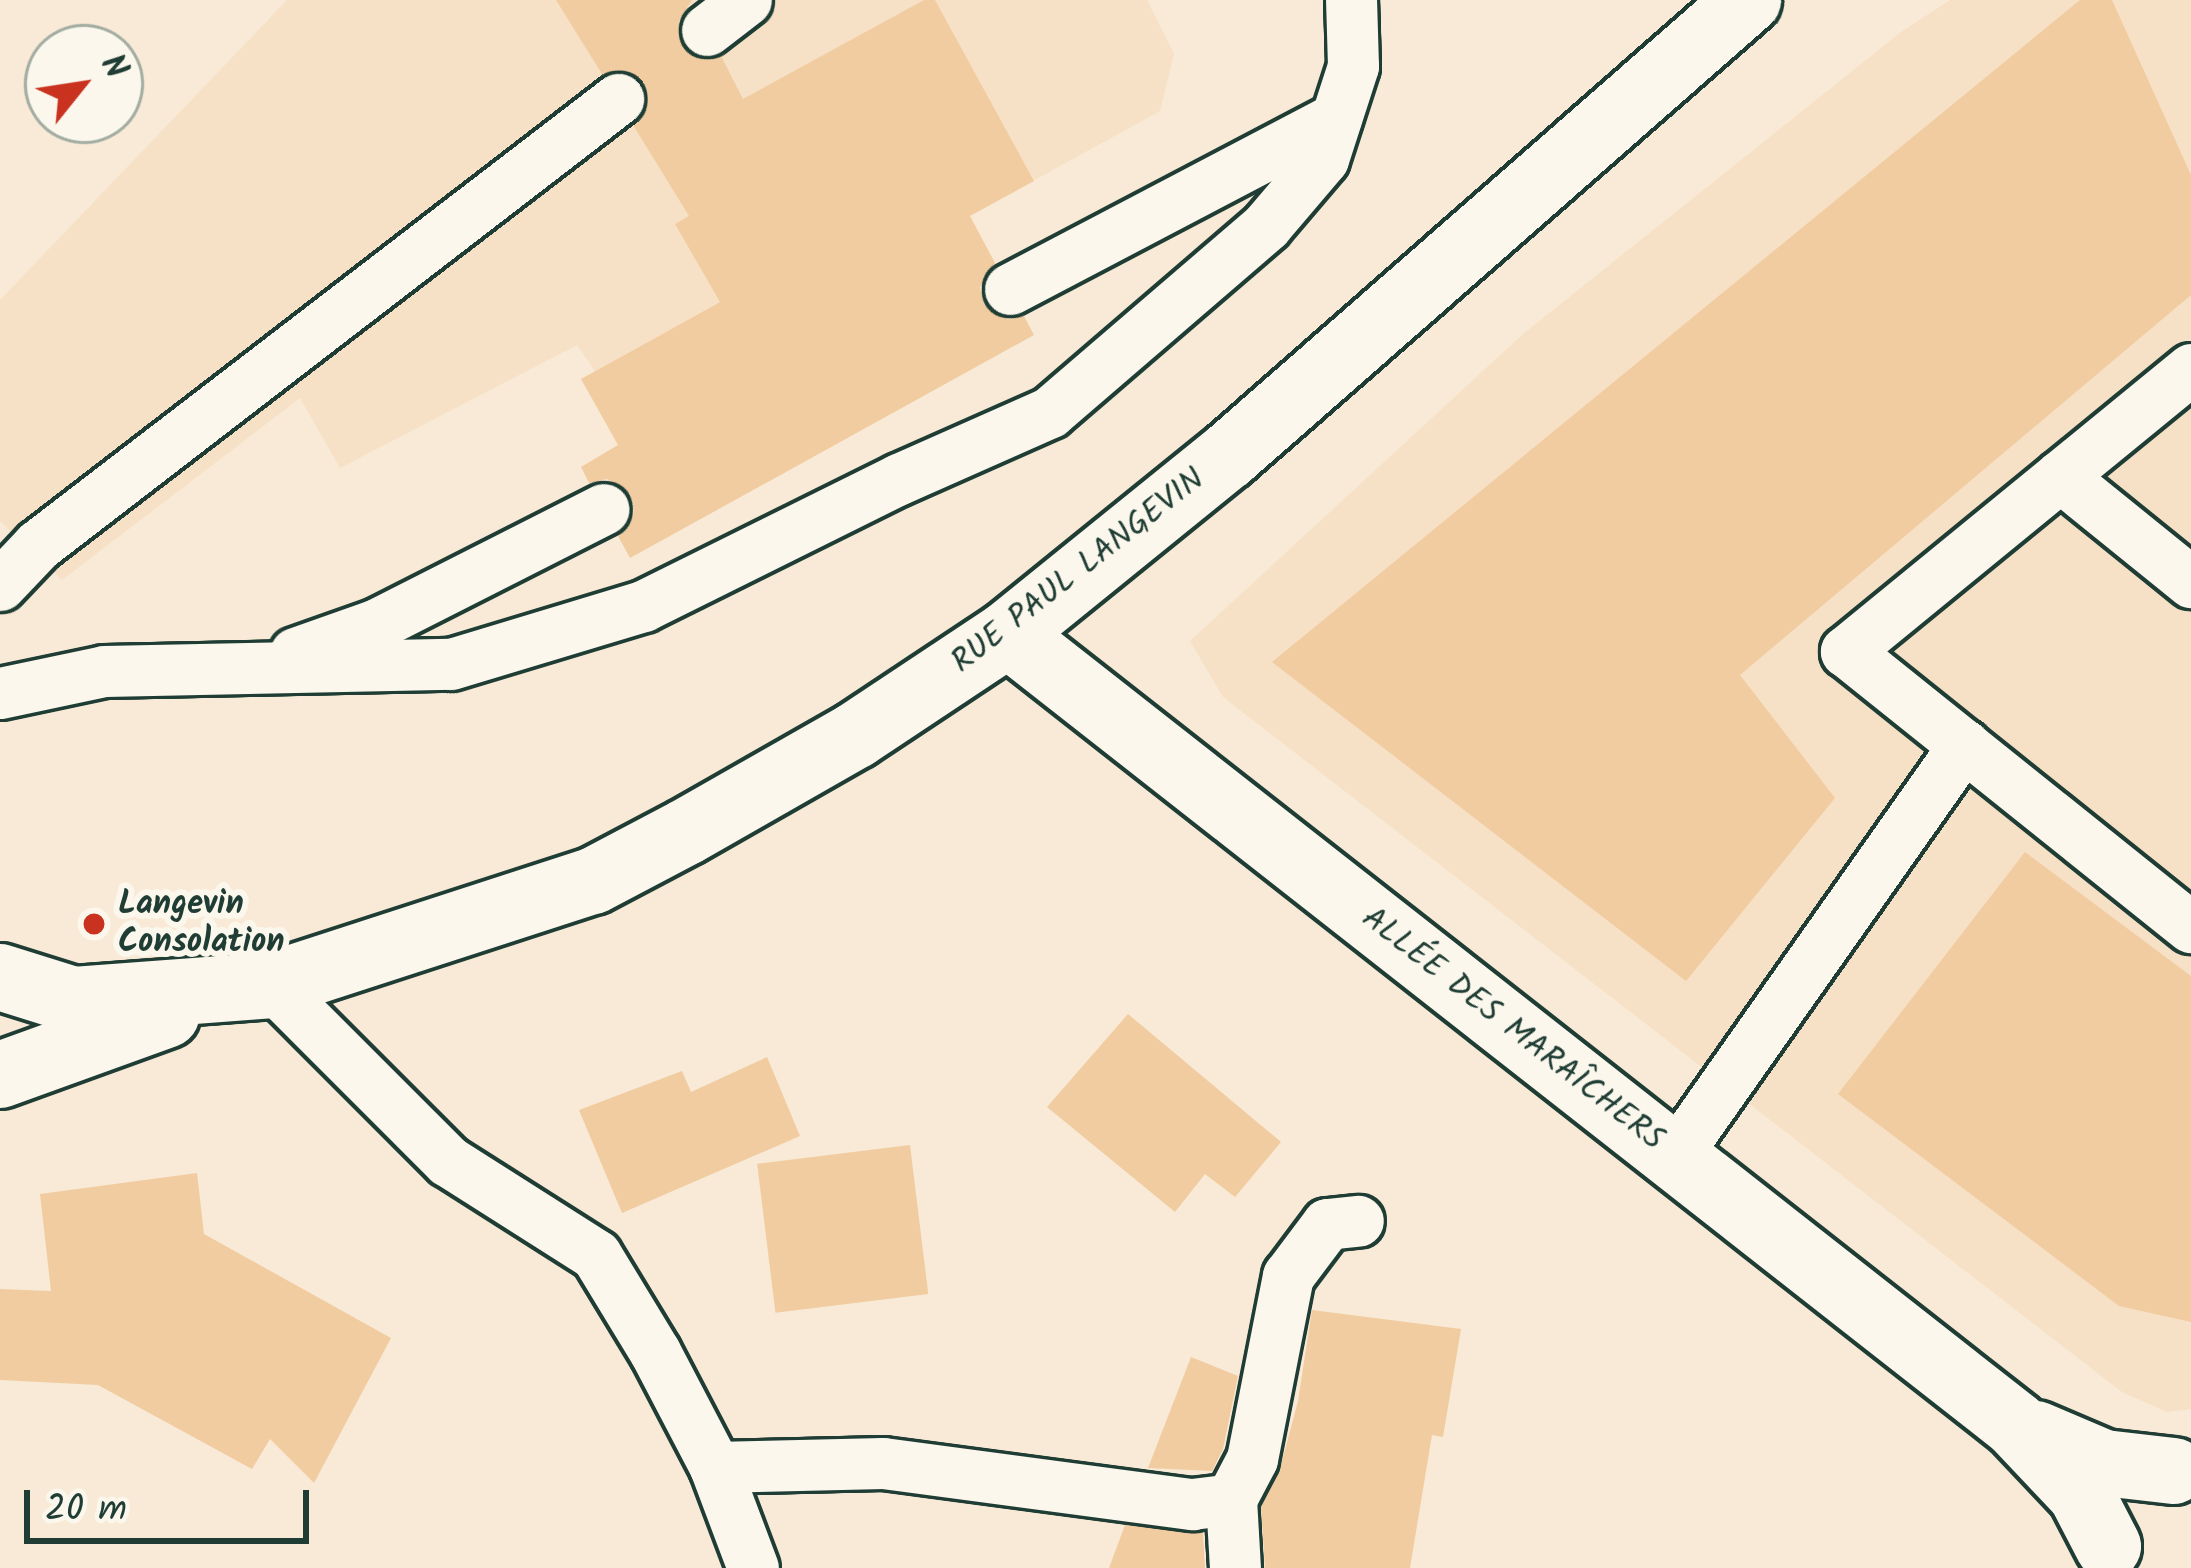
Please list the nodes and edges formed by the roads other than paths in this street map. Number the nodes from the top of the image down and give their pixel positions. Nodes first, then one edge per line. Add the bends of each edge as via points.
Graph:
1 (1351, 0) edge
2 (1748, 0) edge
3 (618, 99) dead end
4 (1336, 118) junction
5 (1010, 290) dead end
6 (2191, 369) edge
7 (2060, 476) junction
8 (604, 509) dead end
9 (2191, 583) edge
10 (0, 585) edge
11 (1009, 634) junction
12 (248, 669) junction
13 (0, 693) edge
14 (1964, 745) junction
15 (2191, 928) edge
16 (0, 977) edge
17 (253, 988) junction
18 (0, 1075) edge
19 (1674, 1156) junction
20 (1358, 1221) dead end
21 (2016, 1425) junction
22 (715, 1467) junction
23 (2182, 1469) edge
24 (1231, 1498) junction
25 (2108, 1557) edge
26 (753, 1568) edge
27 (1235, 1568) edge

1 - 4 lane via 1353,66
2 - 11 street, RUE PAUL LANGEVIN via 1228,456
3 - 10 lane via 38,545
4 - 5 lane
4 - 12 lane via 1323,159 1266,226 1050,412 643,606 451,664
6 - 7 lane
7 - 9 lane
7 - 14 lane via 1846,651
8 - 12 lane via 377,624
11 - 17 street, RUE PAUL LANGEVIN via 856,735 592,881
11 - 19 street, ALLÉE DES MARAÎCHERS
12 - 13 lane via 104,671
14 - 15 lane
14 - 19 lane
16 - 17 street, RUE PAUL LANGEVIN via 74,1000
17 - 18 street, RUE PAUL LANGEVIN
17 - 22 lane via 448,1160 596,1255
19 - 21 street, ALLÉE DES MARAÎCHERS
20 - 24 lane via 1327,1224 1288,1276 1252,1459
21 - 23 street, ALLÉE DES MARAÎCHERS via 2104,1463
21 - 25 street, ALLÉE DES MARAÎCHERS via 2081,1494
22 - 24 lane via 883,1463 1192,1504
22 - 26 lane
23 - 25 street via 2131,1501
24 - 27 lane

